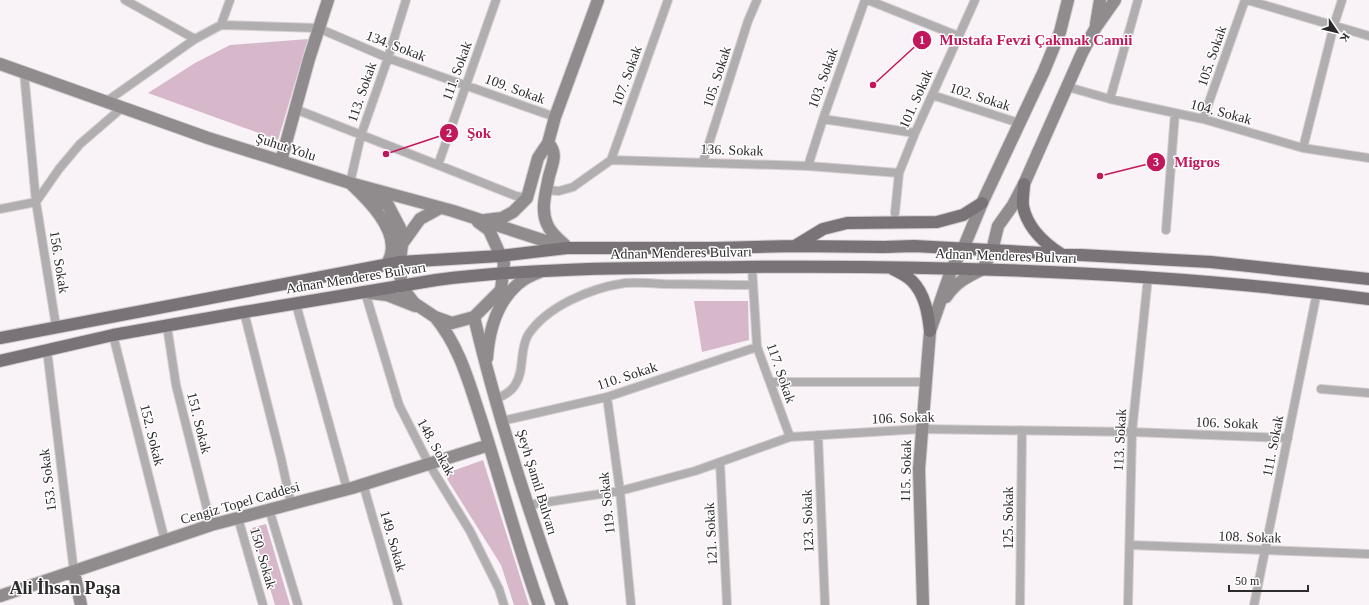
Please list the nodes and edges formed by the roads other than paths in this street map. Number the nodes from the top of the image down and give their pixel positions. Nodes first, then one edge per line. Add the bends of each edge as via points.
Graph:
1 (125, 0) edge
2 (230, 0) edge
3 (328, 0) edge
4 (406, 0) edge
5 (496, 0) edge
6 (598, 0) edge
7 (668, 0) edge
8 (757, 0) edge
9 (866, 0) edge
10 (975, 0) edge
11 (1068, 0) edge
12 (1100, 0) edge
13 (1115, 0) edge
14 (1138, 0) edge
15 (1246, 0) edge
16 (1342, 0) edge
17 (221, 25) junction
18 (1334, 25) junction
19 (1096, 27) junction
20 (318, 28) junction
21 (958, 36) junction
22 (1369, 36) edge
23 (195, 39) junction
24 (388, 58) junction
25 (0, 64) edge
26 (24, 72) junction
27 (466, 86) junction
28 (1068, 87) junction
29 (932, 95) junction
30 (1110, 98) junction
31 (107, 102) junction
32 (123, 107) junction
33 (295, 109) junction
34 (1175, 113) junction
35 (555, 117) junction
36 (823, 119) junction
37 (1204, 119) junction
38 (1019, 123) junction
39 (915, 133) junction
40 (361, 135) junction
41 (548, 143) junction
42 (1303, 148) junction
43 (1369, 158) edge
44 (611, 160) junction
45 (281, 161) junction
46 (703, 162) junction
47 (438, 164) junction
48 (808, 166) junction
49 (899, 173) junction
50 (1024, 184) junction
51 (354, 187) junction
52 (546, 190) junction
53 (522, 197) dead end
54 (36, 202) junction
55 (982, 203) junction
56 (440, 208) junction
57 (0, 209) edge
58 (895, 213) dead end
59 (476, 219) junction
60 (1166, 230) dead end
61 (402, 244) junction
62 (794, 246) junction
63 (568, 248) junction
64 (963, 249) junction
65 (992, 251) junction
66 (1062, 254) junction
67 (500, 256) junction
68 (400, 262) junction
69 (386, 265) junction
70 (752, 267) junction
71 (890, 267) junction
72 (952, 268) junction
73 (983, 269) junction
74 (540, 272) junction
75 (503, 274) junction
76 (1148, 277) junction
77 (1369, 279) edge
78 (753, 285) junction
79 (401, 286) junction
80 (365, 292) junction
81 (1317, 292) junction
82 (1369, 299) edge
83 (296, 304) junction
84 (422, 309) junction
85 (244, 312) junction
86 (435, 317) junction
87 (474, 317) junction
88 (452, 323) junction
89 (56, 326) junction
90 (167, 326) junction
91 (929, 334) junction
92 (114, 336) junction
93 (0, 338) edge
94 (757, 347) junction
95 (47, 350) junction
96 (460, 356) junction
97 (0, 361) edge
98 (486, 367) junction
99 (770, 382) junction
100 (925, 382) junction
101 (1321, 389) dead end
102 (1369, 393) edge
103 (607, 398) junction
104 (496, 399) junction
105 (502, 421) junction
106 (922, 429) junction
107 (1022, 431) junction
108 (1132, 432) junction
109 (818, 436) junction
110 (790, 437) junction
111 (1288, 438) junction
112 (489, 445) junction
113 (720, 462) junction
114 (429, 464) junction
115 (363, 484) junction
116 (347, 489) junction
117 (620, 491) junction
118 (290, 504) junction
119 (528, 505) junction
120 (269, 510) junction
121 (238, 518) junction
122 (211, 525) junction
123 (165, 541) junction
124 (1130, 546) junction
125 (1265, 550) junction
126 (1369, 554) edge
127 (74, 572) junction
128 (0, 596) edge
129 (81, 605) edge
130 (263, 605) edge
131 (298, 605) edge
132 (398, 605) edge
133 (504, 605) edge
134 (539, 605) edge
135 (562, 605) edge
136 (631, 605) edge
137 (727, 605) edge
138 (825, 605) edge
139 (924, 605) edge
140 (1020, 605) edge
141 (1128, 605) edge
142 (1254, 605) edge

1 - 23 street
2 - 17 street
3 - 20 main road
4 - 24 street, 113. Sokak
5 - 27 street, 111. Sokak
6 - 35 main road
7 - 44 street, 107. Sokak
8 - 46 street, 105. Sokak
9 - 21 street
9 - 36 street, 103. Sokak
10 - 21 street, 101. Sokak
11 - 38 main road via 1060,32
12 - 19 main road
13 - 19 main road
14 - 30 street
15 - 18 street
15 - 37 street, 105. Sokak
16 - 18 street
17 - 20 street
17 - 23 street
18 - 22 street
18 - 42 street
19 - 28 main road
20 - 24 street, 134. Sokak
20 - 33 main road
21 - 29 street, 101. Sokak
23 - 31 street
24 - 27 street, 134. Sokak
24 - 40 street, 113. Sokak
25 - 26 main road, Şuhut Yolu
26 - 31 main road, Şuhut Yolu
26 - 54 street, 156. Sokak
27 - 35 street, 109. Sokak
27 - 47 street, 111. Sokak
28 - 30 street, 104. Sokak
28 - 50 main road
29 - 38 street, 102. Sokak
29 - 39 street, 101. Sokak
30 - 34 street, 104. Sokak
31 - 32 main road, Şuhut Yolu
32 - 45 main road, Şuhut Yolu
32 - 54 street via 80,144
33 - 40 street
33 - 45 main road
34 - 37 street, 104. Sokak
34 - 60 street
35 - 41 main road
36 - 39 street
36 - 48 street, 103. Sokak
37 - 42 street, 104. Sokak
38 - 55 main road
39 - 49 street, 101. Sokak
40 - 47 street
40 - 51 street, 113. Sokak
41 - 52 main road via 552,147 554,160
41 - 59 main road via 538,158 527,198 522,204 502,218
42 - 43 street, 104. Sokak
44 - 46 street, 136. Sokak
44 - 52 street via 573,186 559,191
45 - 51 main road, Şuhut Yolu
46 - 48 street, 136. Sokak
47 - 53 street
48 - 49 street, 136. Sokak
49 - 58 street, 101. Sokak
50 - 65 main road via 998,226
50 - 66 main road via 1025,216 1036,232
51 - 56 main road, Şuhut Yolu
51 - 61 main road via 388,205 400,228
51 - 69 main road via 387,227 391,253
52 - 63 main road via 543,211 547,224
54 - 57 street
54 - 89 street, 156. Sokak
55 - 62 main road via 963,215 937,222 847,223 823,229
55 - 64 main road
56 - 59 main road, Şuhut Yolu
56 - 61 main road via 420,219
59 - 63 main road, Şuhut Yolu
59 - 67 main road via 489,230
61 - 68 main road
62 - 63 main road, Adnan Menderes Bulvarı
62 - 64 main road, Adnan Menderes Bulvarı via 914,246
63 - 67 main road, Adnan Menderes Bulvarı
64 - 65 main road, Adnan Menderes Bulvarı
64 - 72 main road
65 - 66 main road, Adnan Menderes Bulvarı
65 - 73 main road
66 - 77 main road, Adnan Menderes Bulvarı via 1211,262
67 - 68 main road, Adnan Menderes Bulvarı
67 - 75 main road via 504,263
68 - 69 main road, Adnan Menderes Bulvarı
68 - 79 main road
69 - 89 main road, Adnan Menderes Bulvarı
70 - 71 main road, Adnan Menderes Bulvarı
70 - 74 main road, Adnan Menderes Bulvarı
70 - 78 street, 117. Sokak
71 - 72 main road, Adnan Menderes Bulvarı
71 - 91 main road via 912,282 919,291 928,311
72 - 73 main road, Adnan Menderes Bulvarı
72 - 91 main road
73 - 76 main road, Adnan Menderes Bulvarı
73 - 91 main road, 115. Sokak via 952,288
74 - 75 main road, Adnan Menderes Bulvarı
74 - 98 main road via 518,284 498,309 488,346
75 - 79 main road, Adnan Menderes Bulvarı
75 - 87 main road via 501,290
76 - 81 main road, Adnan Menderes Bulvarı
76 - 108 street, 113. Sokak
78 - 94 street, 117. Sokak
78 - 104 street via 626,283 602,288 579,297 542,318 523,347 516,385 507,394
79 - 80 main road, Adnan Menderes Bulvarı
79 - 84 main road
80 - 83 main road, Adnan Menderes Bulvarı
80 - 84 main road via 387,295
80 - 114 street, 148. Sokak via 399,405
81 - 82 main road, Adnan Menderes Bulvarı
81 - 111 street, 111. Sokak
83 - 85 main road, Adnan Menderes Bulvarı
83 - 116 street
84 - 86 main road
85 - 90 main road, Adnan Menderes Bulvarı
85 - 118 street
86 - 88 main road
86 - 96 main road
87 - 88 main road
87 - 98 main road, Şeyh Şamil Bulvarı
88 - 96 main road
89 - 93 main road, Adnan Menderes Bulvarı
90 - 92 main road, Adnan Menderes Bulvarı
90 - 122 street, 151. Sokak via 176,385
91 - 100 main road, 115. Sokak
92 - 95 main road, Adnan Menderes Bulvarı
92 - 123 street, 152. Sokak
94 - 99 street, 117. Sokak
94 - 103 street, 110. Sokak
95 - 97 main road, Adnan Menderes Bulvarı
95 - 127 street, 153. Sokak
96 - 112 main road
98 - 104 main road, Şeyh Şamil Bulvarı
99 - 100 street
99 - 110 street, 117. Sokak
100 - 106 main road, 115. Sokak
101 - 102 street
103 - 105 street, 110. Sokak
103 - 117 street, 119. Sokak
104 - 105 main road, Şeyh Şamil Bulvarı
105 - 119 main road, Şeyh Şamil Bulvarı
106 - 107 street, 106. Sokak
106 - 109 street, 106. Sokak
106 - 139 main road, 115. Sokak via 919,470
107 - 108 street, 106. Sokak
107 - 140 street, 125. Sokak
108 - 111 street, 106. Sokak
108 - 124 street, 113. Sokak
109 - 110 street, 106. Sokak
109 - 138 street, 123. Sokak
110 - 113 street, 106. Sokak
111 - 125 street, 111. Sokak
112 - 114 main road, Cengiz Topel Caddesi
112 - 134 main road
113 - 117 street, 106. Sokak
113 - 137 street, 121. Sokak
114 - 115 main road, Cengiz Topel Caddesi
114 - 133 street, 148. Sokak via 470,531 499,589
115 - 116 main road, Cengiz Topel Caddesi
115 - 132 street, 149. Sokak
116 - 118 main road, Cengiz Topel Caddesi
117 - 119 street, 106. Sokak
117 - 136 street, 119. Sokak
118 - 120 main road, Cengiz Topel Caddesi
119 - 135 main road, Şeyh Şamil Bulvarı
120 - 121 main road, Cengiz Topel Caddesi
120 - 131 street
121 - 122 main road, Cengiz Topel Caddesi
121 - 130 street, 150. Sokak
122 - 123 main road, Cengiz Topel Caddesi
123 - 127 main road, Cengiz Topel Caddesi
124 - 125 street, 108. Sokak
124 - 141 street, 113. Sokak
125 - 126 street, 108. Sokak
125 - 142 street, 111. Sokak
127 - 128 main road, Cengiz Topel Caddesi
127 - 129 main road, 153. Sokak

